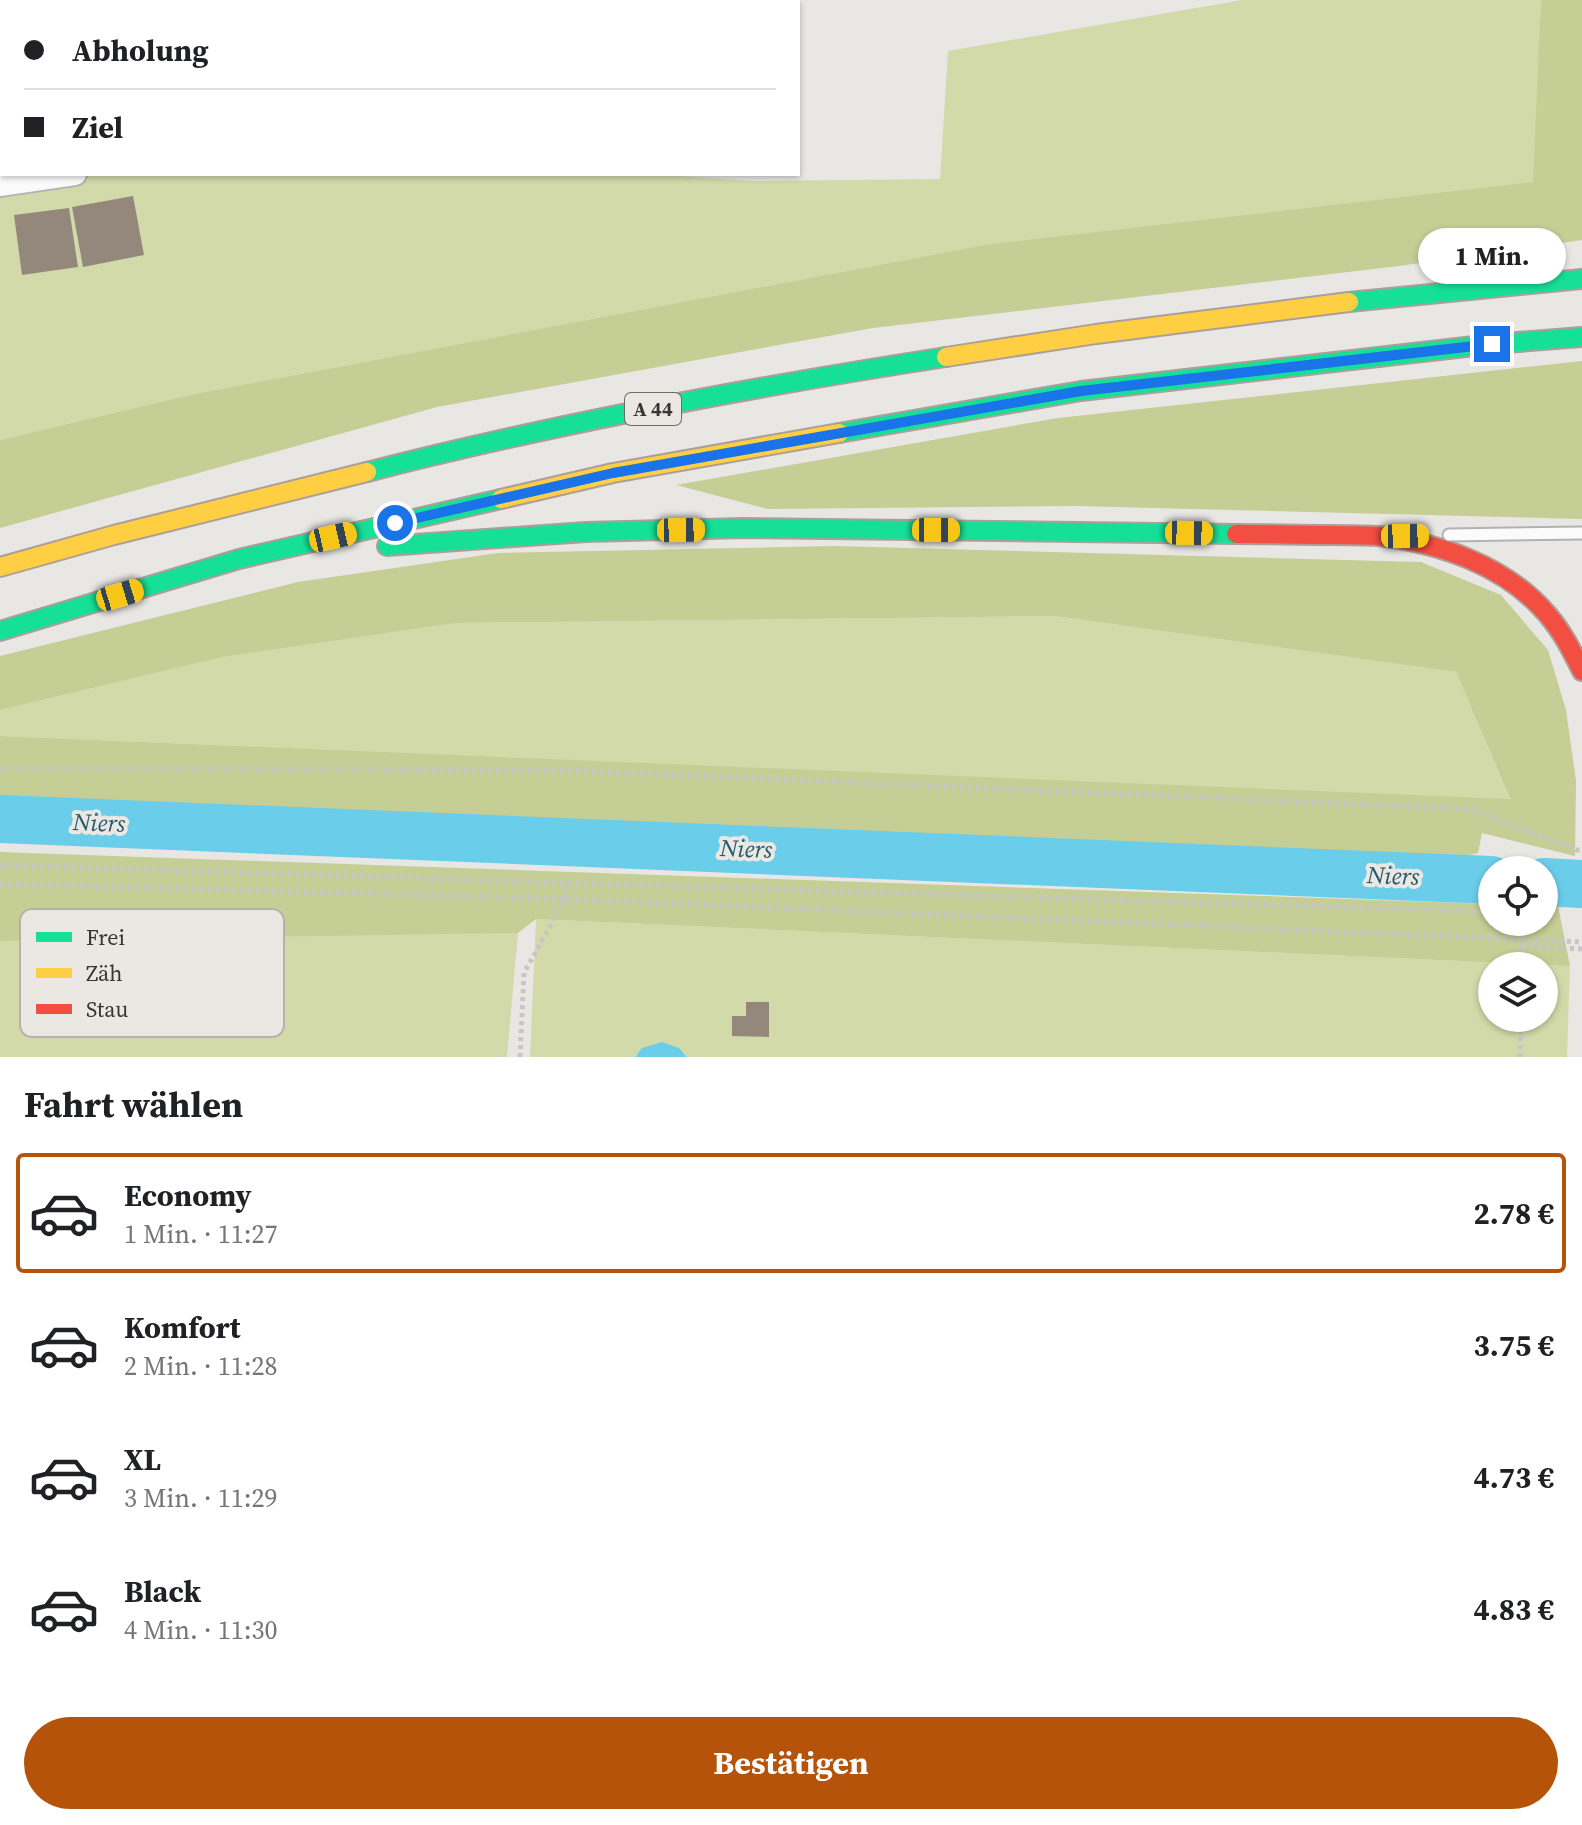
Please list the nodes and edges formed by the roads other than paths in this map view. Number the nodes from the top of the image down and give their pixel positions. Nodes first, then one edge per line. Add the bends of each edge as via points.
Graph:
1 (61, 176) edge
2 (0, 185) edge
3 (1582, 279) edge
4 (1582, 337) edge
5 (1582, 533) edge
6 (1376, 536) junction
7 (239, 559) junction
8 (0, 567) edge
9 (0, 631) edge
10 (1582, 671) edge

1 - 2 street
3 - 8 highway, A 44 via 1070,337 757,389 453,451
4 - 7 highway via 1081,391 613,473
5 - 6 lane
6 - 7 highway via 728,528 439,541
6 - 10 highway via 1450,551 1495,570 1542,609
7 - 9 highway

